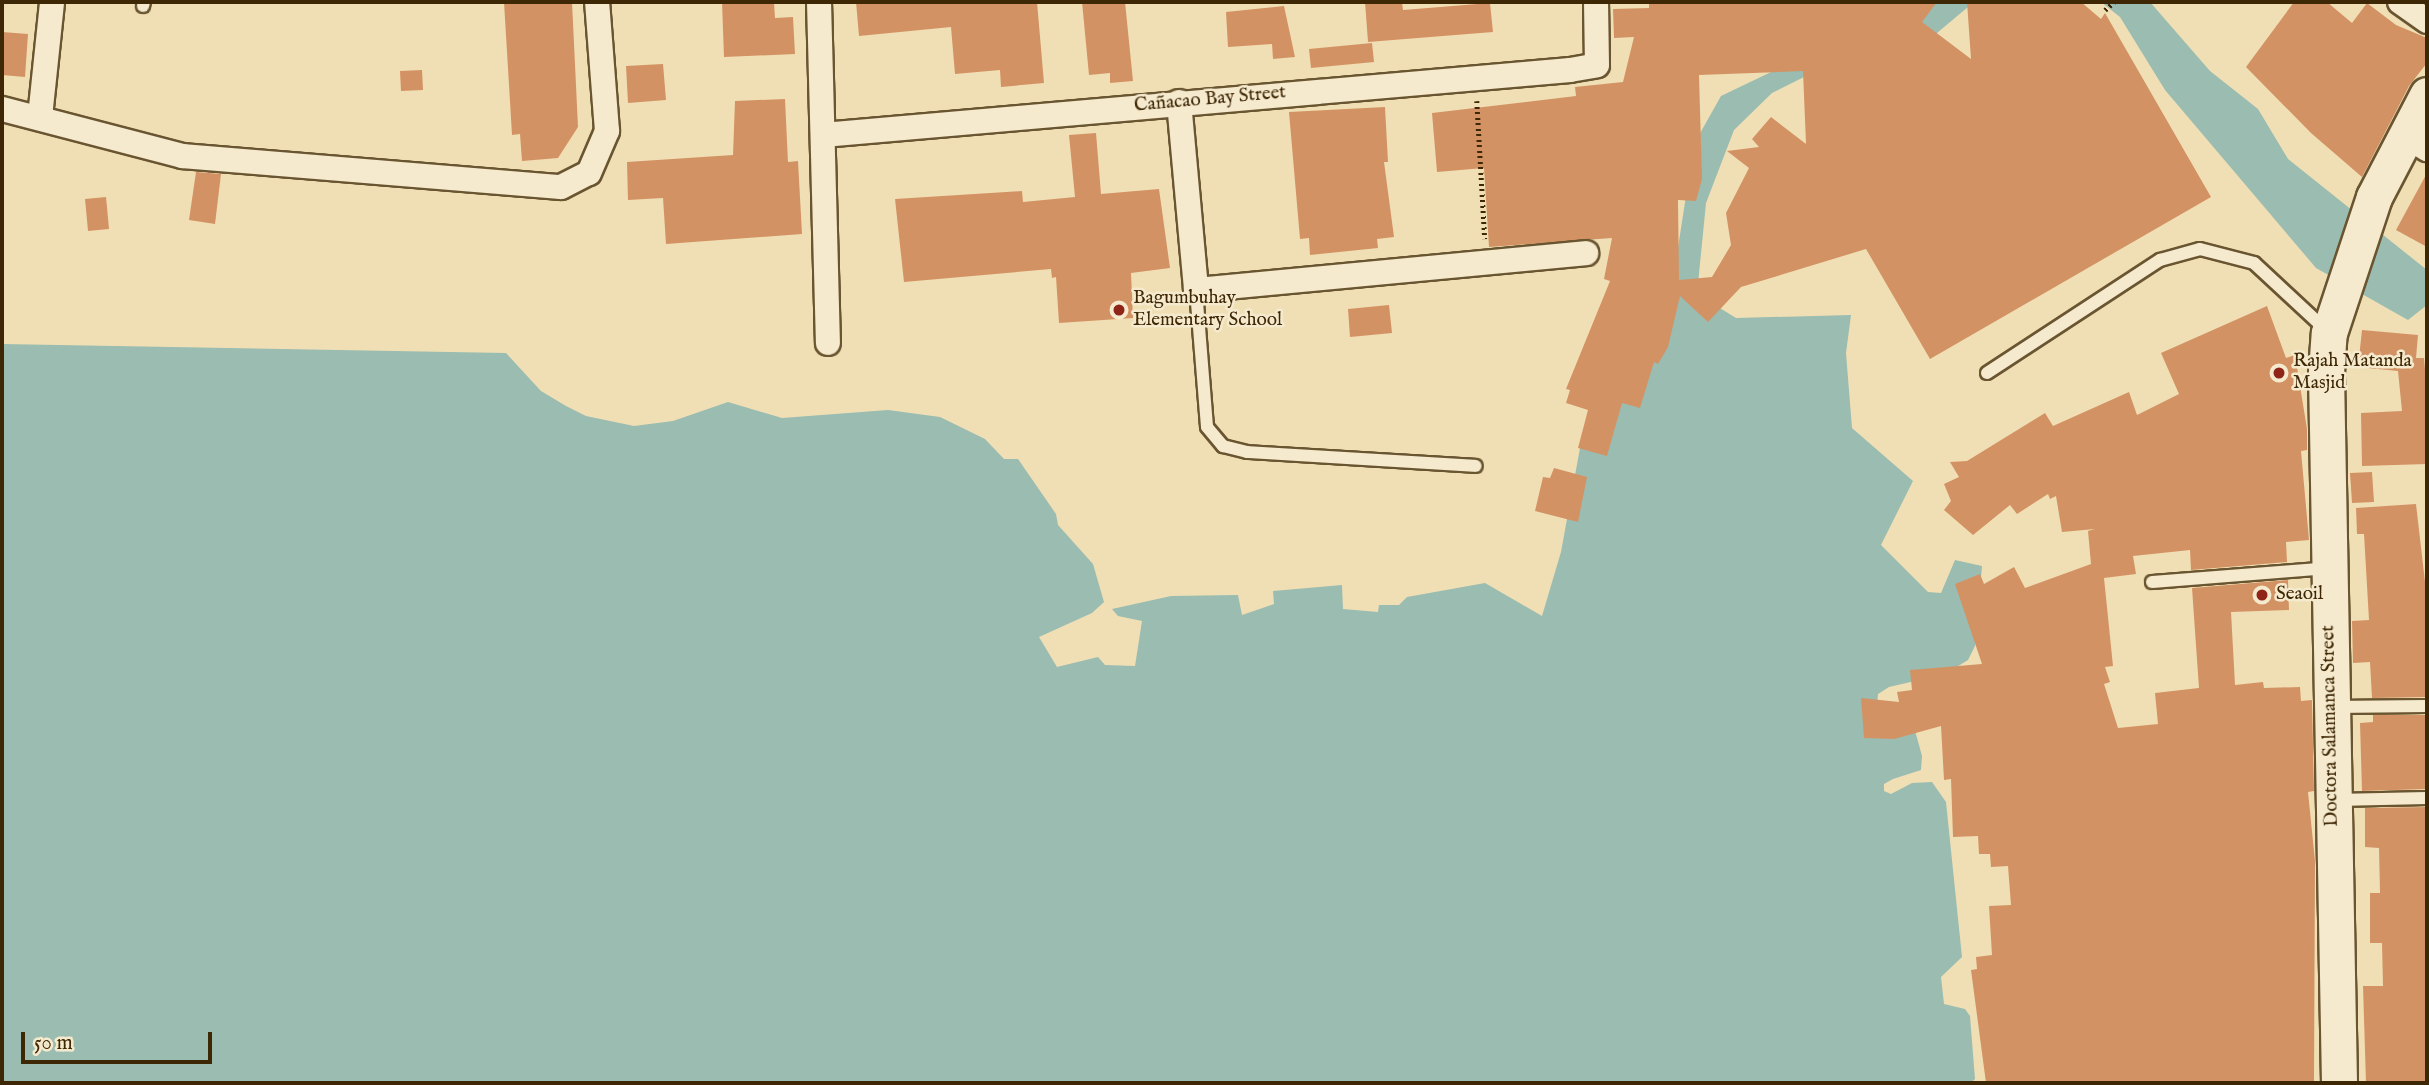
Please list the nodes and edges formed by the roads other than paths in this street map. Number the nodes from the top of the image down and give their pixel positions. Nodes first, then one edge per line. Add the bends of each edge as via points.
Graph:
1 (52, 2) edge
2 (597, 2) edge
3 (819, 2) edge
4 (1596, 2) edge
5 (2400, 2) edge
6 (2427, 21) edge
7 (2427, 95) edge
8 (1179, 102) junction
9 (2, 109) edge
10 (40, 117) junction
11 (823, 135) junction
12 (2416, 142) edge
13 (1586, 253) dead end
14 (1196, 290) junction
15 (2329, 333) junction
16 (828, 343) dead end
17 (1987, 373) dead end
18 (1476, 466) dead end
19 (2328, 568) junction
20 (2152, 582) dead end
21 (2427, 706) edge
22 (2331, 707) junction
23 (2427, 798) edge
24 (2332, 800) junction
25 (2338, 1083) edge

1 - 10 street
2 - 10 street via 607,131 589,173 561,187 182,156
3 - 11 street
4 - 8 street, Cañacao Bay Street via 1597,65 1476,80
5 - 6 street
7 - 12 main road, Doctora Salamanca Street
8 - 11 street, Cañacao Bay Street
8 - 14 street
9 - 10 street
11 - 16 street
12 - 15 main road, Doctora Salamanca Street via 2374,197
13 - 14 street
14 - 18 lane via 1207,427 1223,446 1247,452
15 - 17 lane via 2254,263 2200,249 2160,260
15 - 19 main road, Doctora Salamanca Street
19 - 20 lane
19 - 22 main road, Doctora Salamanca Street
21 - 22 lane
22 - 24 main road, Doctora Salamanca Street
23 - 24 lane
24 - 25 main road, Doctora Salamanca Street

